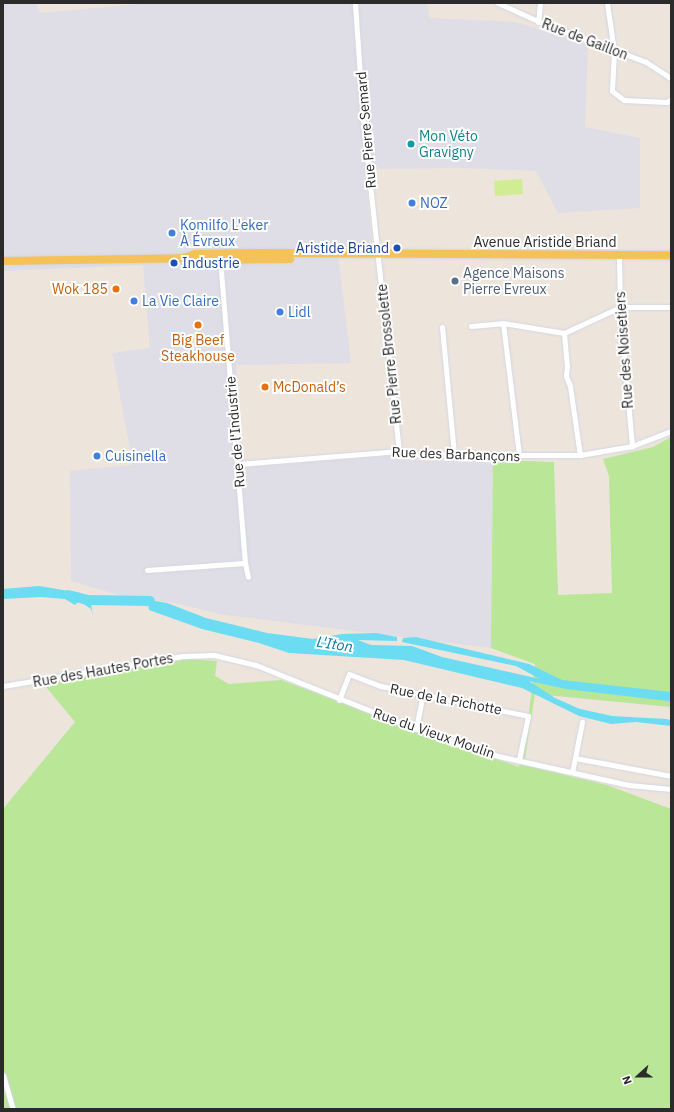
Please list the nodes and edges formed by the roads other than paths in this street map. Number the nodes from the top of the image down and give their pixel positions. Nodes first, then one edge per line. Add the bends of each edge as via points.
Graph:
1 (355, 3) edge
2 (498, 3) edge
3 (540, 3) edge
4 (607, 3) edge
5 (538, 22) junction
6 (614, 51) junction
7 (671, 78) edge
8 (671, 98) edge
9 (619, 255) junction
10 (671, 255) edge
11 (379, 256) junction
12 (220, 257) junction
13 (3, 261) edge
14 (620, 306) junction
15 (671, 307) edge
16 (503, 323) junction
17 (471, 326) dead end
18 (442, 327) dead end
19 (564, 333) junction
20 (671, 431) edge
21 (632, 446) junction
22 (399, 451) junction
23 (454, 454) junction
24 (580, 455) junction
25 (519, 456) junction
26 (238, 464) junction
27 (245, 563) junction
28 (147, 570) dead end
29 (248, 577) dead end
30 (203, 654) joint
31 (3, 686) edge
32 (424, 694) junction
33 (339, 700) junction
34 (582, 722) dead end
35 (416, 729) junction
36 (575, 758) junction
37 (519, 760) junction
38 (572, 772) junction
39 (671, 776) edge
40 (671, 789) edge
41 (3, 1075) edge
42 (13, 1109) edge

1 - 11 street, Rue Pierre Semard via 363,120
2 - 5 street, Rue de Gaillon
3 - 5 street
4 - 6 street
5 - 6 street, Rue de Gaillon
6 - 7 street, Rue de Gaillon via 646,62
6 - 8 street via 612,91 624,100 667,102
9 - 10 main road, Avenue Aristide Briand
9 - 11 main road, Avenue Aristide Briand
9 - 14 street, Rue des Noisetiers
11 - 12 main road, Avenue Aristide Briand
11 - 22 street, Rue Pierre Brossolette
12 - 13 main road, Avenue Aristide Briand
12 - 26 street, Rue de l'Industrie
14 - 15 street
14 - 19 street
14 - 21 street, Rue des Noisetiers
16 - 17 street
16 - 19 street
16 - 25 street
18 - 23 street
19 - 24 street via 566,376 570,386
20 - 21 street, Rue des Barbançons
21 - 24 street, Rue des Barbançons
22 - 23 street, Rue des Barbançons via 420,455
22 - 26 street, Rue des Barbançons
23 - 25 street, Rue des Barbançons
24 - 25 street, Rue des Barbançons
26 - 27 street, Rue de l'Industrie
27 - 28 street
27 - 29 street, Rue de l'Industrie
30 - 31 street, Rue des Hautes Portes
30 - 33 street, Rue du Vieux Moulin via 256,665
32 - 33 street, Rue de la Pichotte via 381,686 349,674
32 - 35 street
32 - 37 street, Rue de la Pichotte via 528,716
33 - 35 street, Rue du Vieux Moulin
34 - 36 street
35 - 37 street, Rue du Vieux Moulin
36 - 38 street
36 - 39 street
37 - 38 street, Rue du Vieux Moulin
38 - 40 street, Rue du Vieux Moulin via 629,785
41 - 42 street

